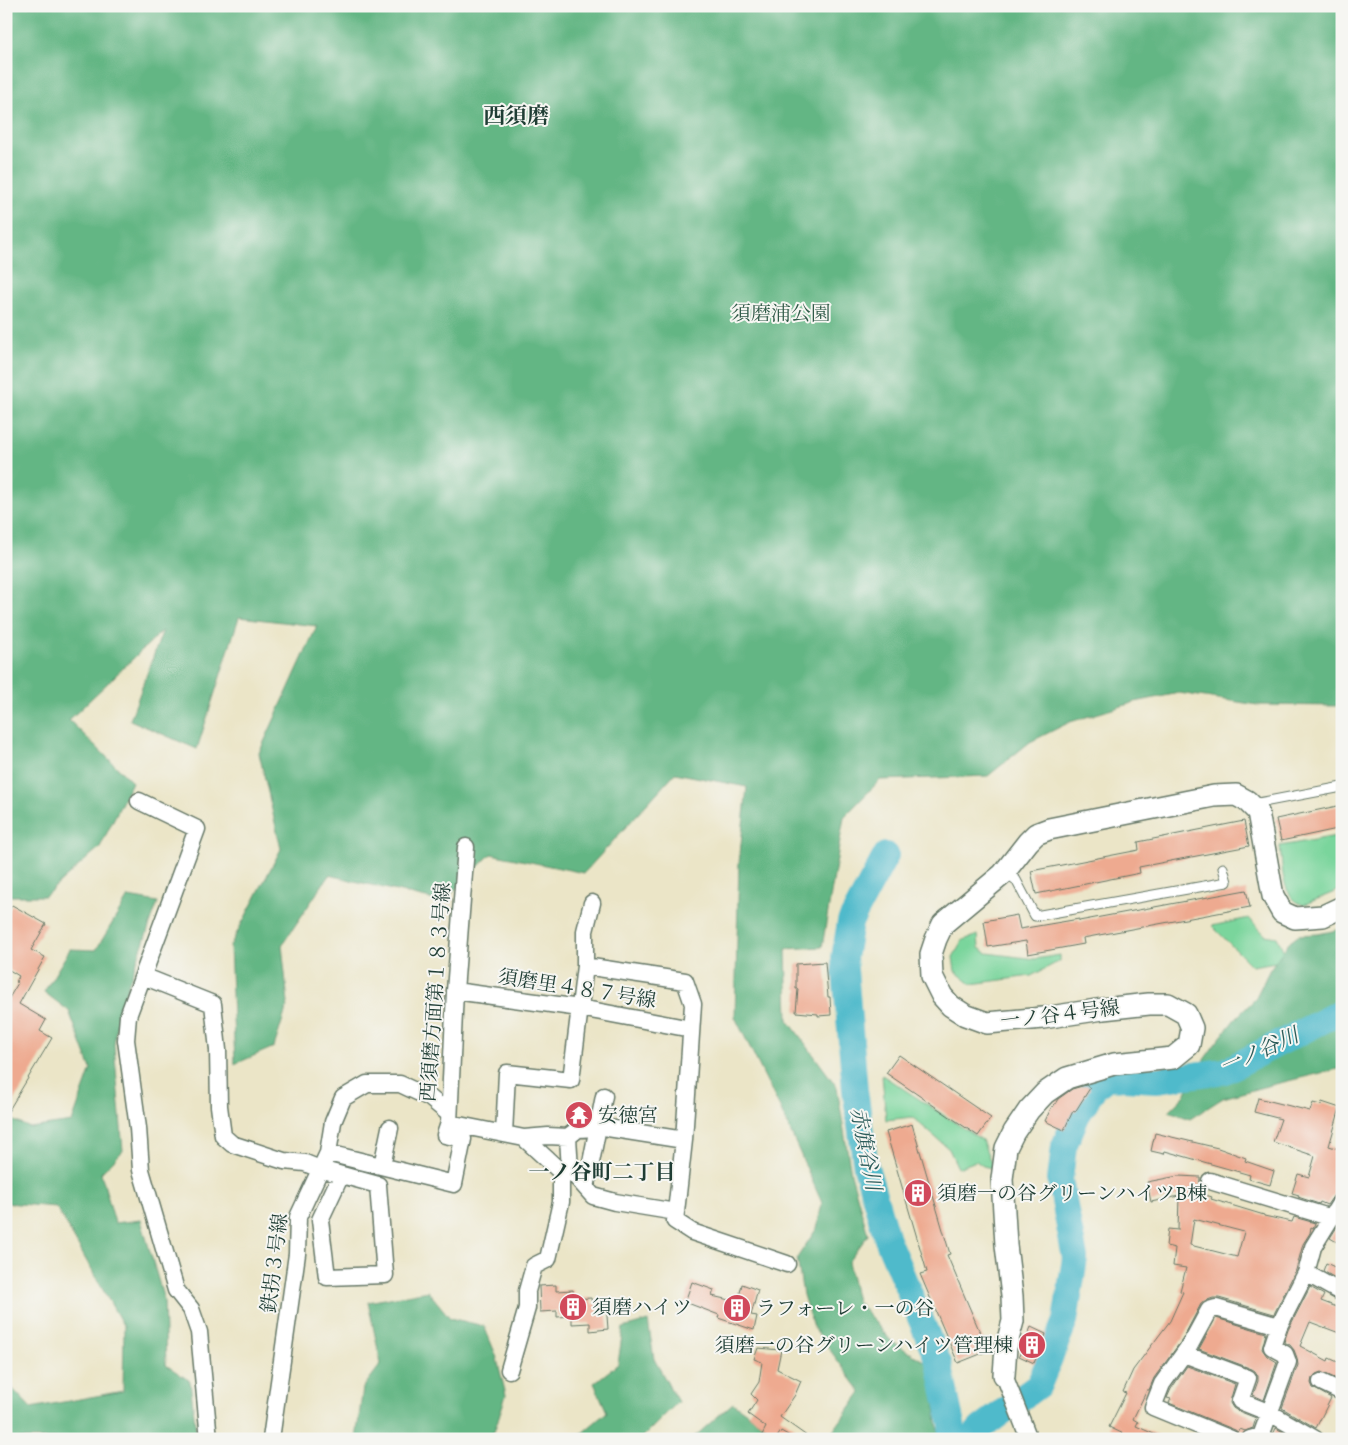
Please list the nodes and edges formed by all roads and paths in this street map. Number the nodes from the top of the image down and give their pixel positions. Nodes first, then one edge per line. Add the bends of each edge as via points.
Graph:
1 (1342, 787) edge
2 (139, 801) dead end
3 (1250, 804) junction
4 (466, 847) dead end
5 (1223, 868) dead end
6 (1005, 872) junction
7 (592, 902) dead end
8 (1342, 907) edge
9 (585, 966) junction
10 (143, 976) junction
11 (455, 991) junction
12 (580, 1008) junction
13 (691, 1029) junction
14 (604, 1096) dead end
15 (448, 1118) junction
16 (390, 1128) dead end
17 (602, 1128) junction
18 (504, 1134) junction
19 (524, 1138) junction
20 (568, 1138) junction
21 (684, 1140) junction
22 (328, 1153) junction
23 (382, 1166) junction
24 (320, 1170) junction
25 (565, 1171) junction
26 (341, 1175) junction
27 (1210, 1181) dead end
28 (586, 1188) junction
29 (1338, 1209) edge
30 (676, 1212) junction
31 (787, 1264) dead end
32 (1306, 1272) junction
33 (1342, 1293) edge
34 (1279, 1326) junction
35 (1184, 1354) junction
36 (509, 1370) dead end
37 (1004, 1375) joint
38 (1321, 1382) dead end
39 (1342, 1392) edge
40 (1270, 1413) junction
41 (209, 1439) edge
42 (271, 1439) edge
43 (1029, 1439) edge
44 (1231, 1439) edge
45 (1250, 1439) edge
46 (1315, 1439) edge

1 - 3 lane
2 - 10 street via 197,829
3 - 6 street, 一ノ谷４号線 via 1236,795 1214,796 1049,829 1036,834
3 - 8 street via 1258,812 1273,896 1282,912 1295,918 1323,916
4 - 11 street, 西須磨方面第１８３号線
5 - 6 lane via 1227,882 1035,916 1016,880
6 - 37 street, 一ノ谷４号線 via 943,924 936,939 931,954 932,976 951,1006 987,1023 1168,1004 1186,1014 1192,1028 1189,1044 1173,1058 1114,1064 1067,1078 1045,1093 1014,1132 1006,1148 1002,1179 1013,1321 1006,1347
7 - 9 street via 585,931
9 - 12 street
9 - 13 street via 685,981 693,1004
10 - 24 street via 213,1004 218,1050 218,1106 223,1136 232,1144
10 - 41 street via 128,1016 126,1040 141,1170 176,1290 191,1309 199,1332
11 - 12 street, 須磨里４８７号線
11 - 15 street, 西須磨方面第１８３号線
12 - 13 street, 須磨里４８７号線
12 - 18 street via 571,1080 507,1073
13 - 21 street
14 - 17 street
15 - 18 street, 西須磨方面第１８３号線
15 - 22 street, 鉄拐３号線 via 430,1098 400,1084 367,1084 343,1098 333,1122
15 - 23 street via 445,1135 464,1139 454,1184
16 - 23 street
17 - 20 street via 578,1129
17 - 21 street
17 - 28 street
18 - 19 street, 西須磨方面第１８３号線
19 - 20 street, 西須磨方面第１８３号線
19 - 25 street
20 - 25 street
21 - 30 street
22 - 23 street
22 - 24 street, 鉄拐３号線
24 - 26 street
24 - 42 street, 鉄拐３号線 via 298,1217 297,1254
25 - 28 street
25 - 36 street via 548,1259 534,1266 527,1291 527,1308
26 - 26 street via 378,1185 385,1276 327,1277 320,1220
27 - 29 street
28 - 30 street via 593,1196 615,1202
29 - 32 street via 1314,1248
30 - 31 street via 675,1221 692,1232
32 - 33 street
32 - 34 street
34 - 35 street via 1216,1308 1209,1310
34 - 40 street via 1272,1347 1285,1354 1288,1362
35 - 40 street via 1248,1378 1240,1401
35 - 44 street via 1162,1384 1153,1407
37 - 43 street
38 - 39 street
40 - 45 street via 1261,1436
40 - 46 street

